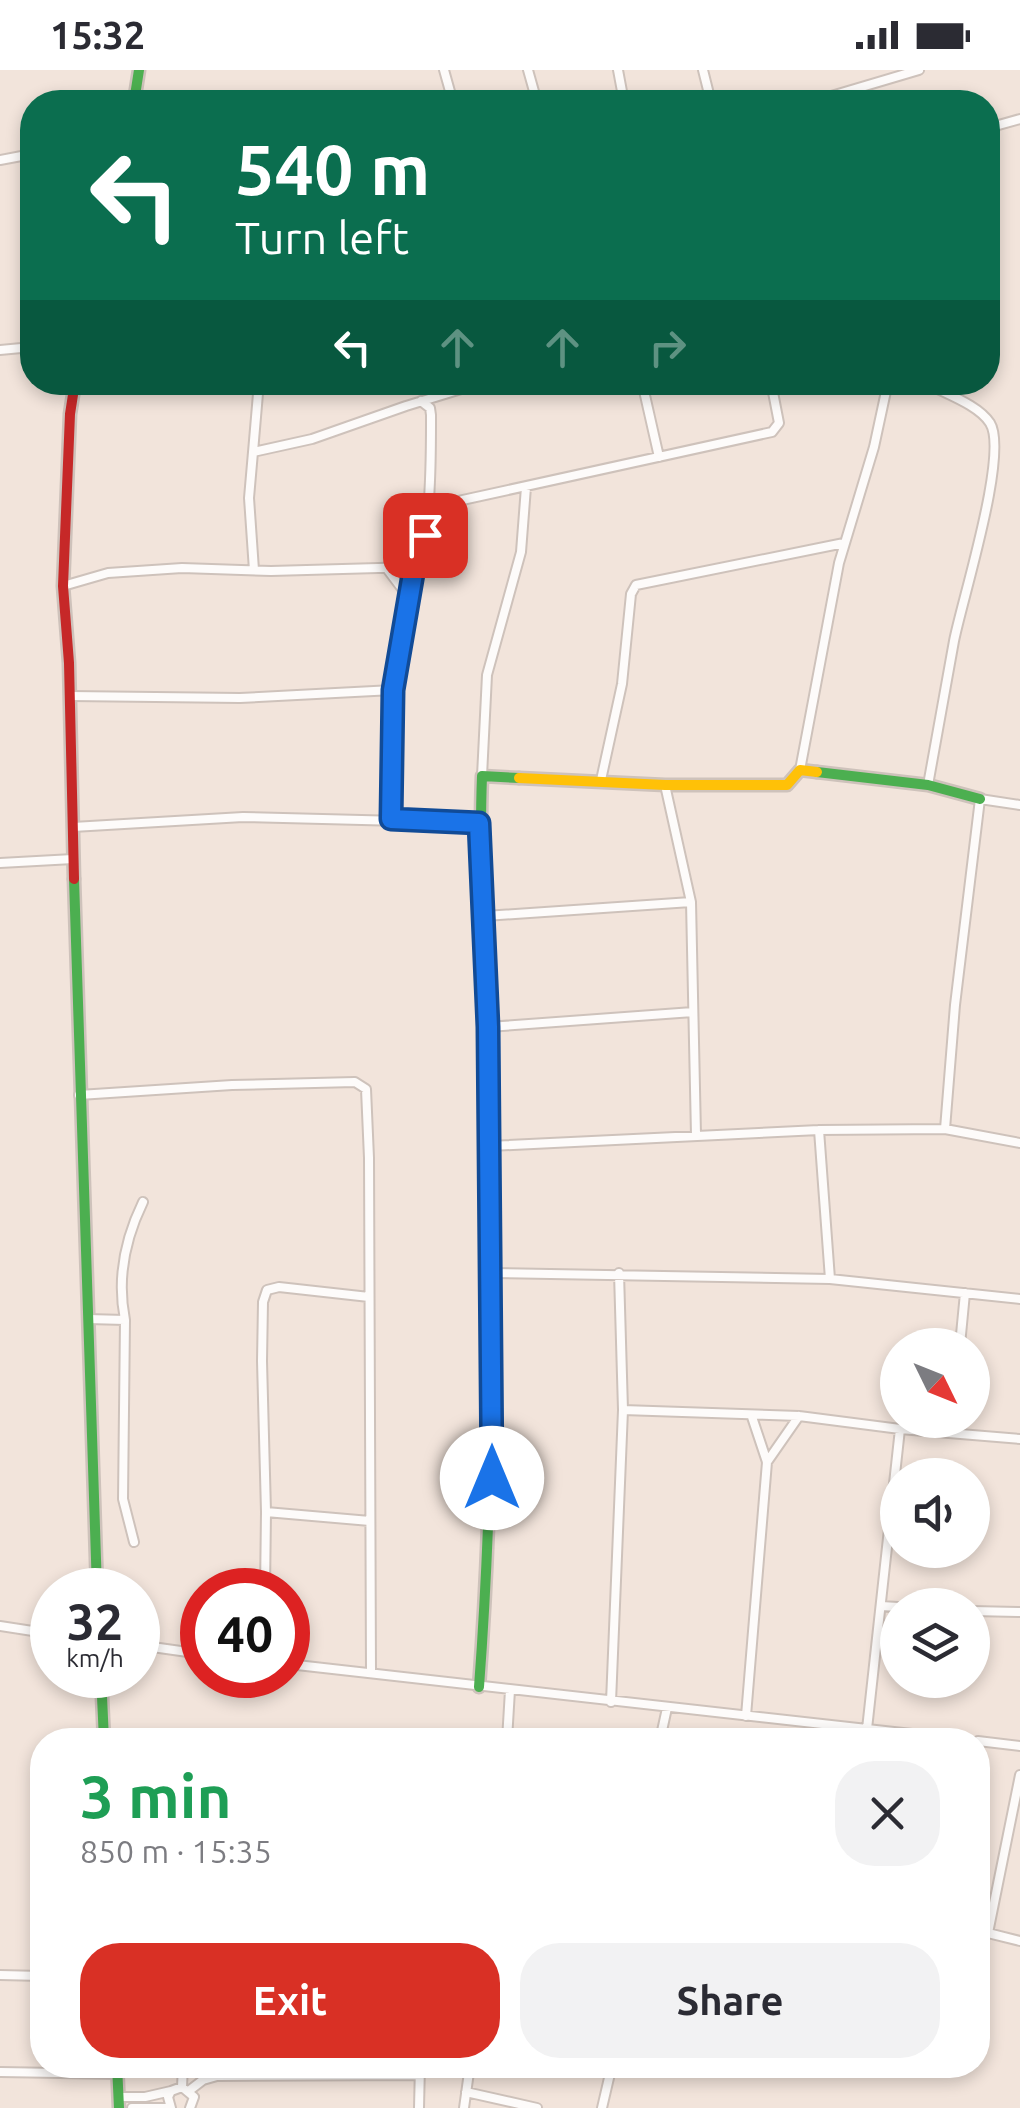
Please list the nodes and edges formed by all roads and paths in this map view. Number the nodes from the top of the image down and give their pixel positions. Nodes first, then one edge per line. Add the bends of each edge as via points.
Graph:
1 (919, 70) edge
2 (852, 90) edge
3 (74, 395) edge
4 (258, 395) edge
5 (442, 395) edge
6 (645, 395) edge
7 (773, 395) edge
8 (885, 395) edge
9 (947, 395) edge
10 (422, 401) junction
11 (253, 452) junction
12 (658, 458) junction
13 (526, 487) junction
14 (426, 508) junction
15 (844, 543) junction
16 (414, 568) junction
17 (254, 570) junction
18 (388, 570) junction
19 (63, 586) junction
20 (409, 598) junction
21 (393, 690) junction
22 (70, 696) junction
23 (800, 770) junction
24 (482, 776) junction
25 (601, 780) junction
26 (664, 785) junction
27 (928, 785) junction
28 (980, 799) junction
29 (1020, 805) edge
30 (391, 819) junction
31 (479, 823) junction
32 (73, 827) junction
33 (74, 858) junction
34 (0, 864) edge
35 (692, 902) junction
36 (484, 916) junction
37 (693, 1012) junction
38 (488, 1027) junction
39 (79, 1095) junction
40 (945, 1129) junction
41 (819, 1130) junction
42 (696, 1135) junction
43 (1020, 1143) edge
44 (490, 1146) junction
45 (143, 1202) dead end
46 (491, 1273) junction
47 (618, 1273) junction
48 (830, 1278) junction
49 (966, 1293) junction
50 (369, 1297) junction
51 (1020, 1299) edge
52 (88, 1319) junction
53 (125, 1320) junction
54 (962, 1328) edge
55 (623, 1410) junction
56 (752, 1416) junction
57 (798, 1416) junction
58 (880, 1426) edge
59 (990, 1437) edge
60 (899, 1438) edge
61 (1020, 1439) edge
62 (767, 1462) junction
63 (266, 1512) junction
64 (370, 1521) junction
65 (134, 1542) dead end
66 (97, 1568) edge
67 (265, 1568) edge
68 (882, 1588) edge
69 (880, 1606) edge
70 (990, 1611) edge
71 (1020, 1612) edge
72 (0, 1626) edge
73 (30, 1631) edge
74 (310, 1666) edge
75 (371, 1673) junction
76 (479, 1687) junction
77 (510, 1690) junction
78 (102, 1698) edge
79 (611, 1702) junction
80 (667, 1708) junction
81 (746, 1716) junction
82 (103, 1728) edge
83 (508, 1728) edge
84 (663, 1728) edge
85 (858, 1728) edge
86 (867, 1728) edge
87 (990, 1742) edge
88 (1020, 1746) edge
89 (1020, 1775) edge
90 (990, 1923) edge
91 (990, 1934) edge
92 (1020, 1941) edge
93 (0, 1975) edge
94 (30, 1976) edge
95 (30, 2071) edge
96 (0, 2072) edge
97 (118, 2078) edge
98 (185, 2078) edge
99 (210, 2078) edge
100 (420, 2078) edge
101 (468, 2078) edge
102 (609, 2078) edge
103 (186, 2088) junction
104 (171, 2091) junction
105 (466, 2092) junction
106 (119, 2103) edge
107 (132, 2108) edge
108 (168, 2108) edge
109 (190, 2108) edge
110 (419, 2108) edge
111 (464, 2108) edge
112 (537, 2108) edge
113 (602, 2108) edge

1 - 2 street
3 - 19 street
4 - 11 street
5 - 10 street
6 - 12 street
7 - 12 street via 779,423 772,432
8 - 15 street
9 - 27 street via 983,415 995,440
10 - 11 street
10 - 14 street via 431,415
11 - 17 street
12 - 13 street
13 - 14 street
13 - 24 street via 521,552 487,676
14 - 16 street via 423,554
15 - 23 street
15 - 25 street via 636,584
16 - 18 street
16 - 20 street
17 - 18 street
17 - 19 street via 108,573
18 - 20 street
19 - 22 street
20 - 21 street
21 - 22 street
21 - 30 street
22 - 32 street
23 - 26 street via 787,785
23 - 27 street
24 - 25 street
24 - 31 street
25 - 26 street
26 - 35 street
27 - 28 street
28 - 29 street
28 - 40 street
30 - 31 street
30 - 32 street via 243,817
31 - 36 street
32 - 33 street
33 - 34 street
33 - 39 street
35 - 36 street
35 - 37 street
36 - 38 street
37 - 38 street
37 - 42 street
38 - 44 street
39 - 50 street via 362,1084 368,1102
39 - 52 street
40 - 41 street
40 - 43 street
41 - 42 street
41 - 48 street
42 - 44 street
44 - 46 street
45 - 53 street via 123,1260
46 - 47 street
46 - 76 street via 492,1478
47 - 48 street
47 - 55 street
48 - 49 street
49 - 51 street
49 - 54 street
50 - 63 street via 267,1290
50 - 64 street
52 - 53 street
52 - 66 street
53 - 65 street via 123,1499
55 - 56 street
55 - 79 street
56 - 57 street
56 - 62 street
57 - 58 street
57 - 62 street
59 - 61 street
60 - 68 street
62 - 81 street
63 - 64 street
63 - 67 street
64 - 75 street
69 - 86 street
70 - 71 street
72 - 73 street
74 - 75 street
75 - 76 street
76 - 77 street
77 - 79 street
77 - 83 street
78 - 82 street
79 - 80 street
80 - 81 street
80 - 84 street
81 - 85 street
87 - 88 street
89 - 90 street
91 - 92 street
93 - 94 street
95 - 96 street
97 - 106 street
98 - 103 street
99 - 103 street
100 - 110 street
101 - 105 street
102 - 113 street
103 - 104 street
103 - 109 street via 194,2097
104 - 106 street
104 - 108 street
105 - 111 street
105 - 112 street
107 - 108 street

